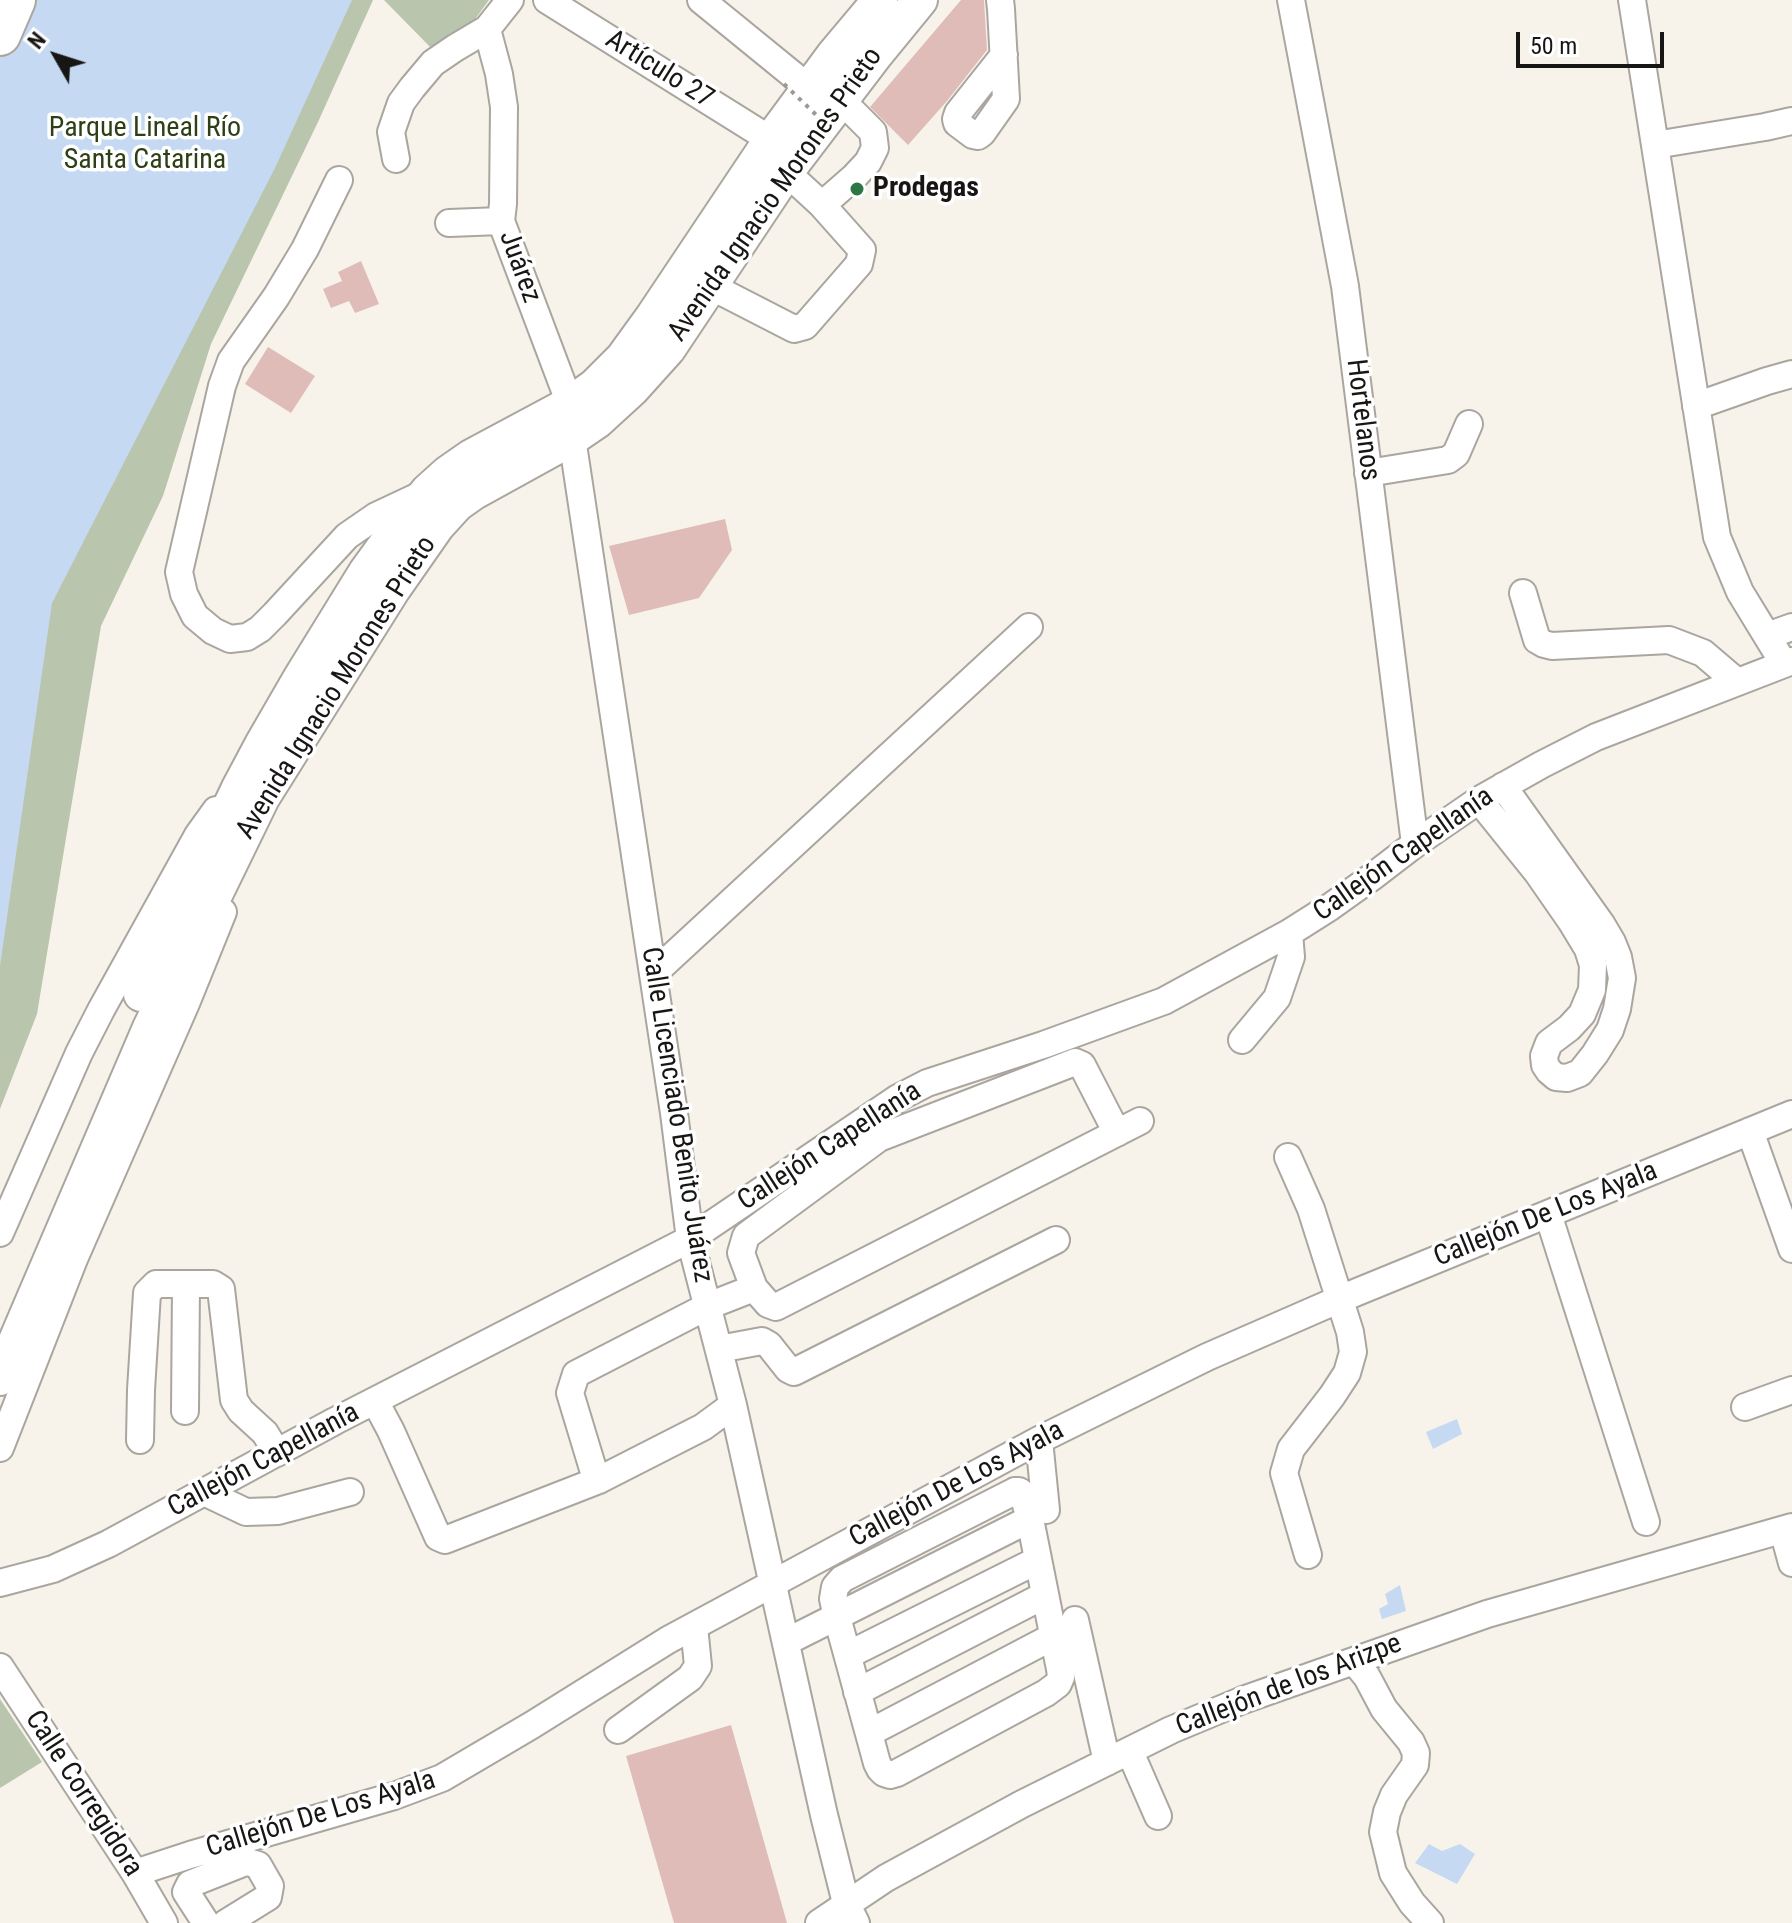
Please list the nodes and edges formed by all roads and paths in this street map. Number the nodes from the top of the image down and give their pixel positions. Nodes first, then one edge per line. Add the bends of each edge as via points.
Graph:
1 (15, 0) edge
2 (510, 0) edge
3 (547, 0) edge
4 (701, 0) edge
5 (920, 0) edge
6 (1000, 0) edge
7 (1291, 0) edge
8 (1632, 0) edge
9 (872, 3) edge
10 (487, 29) junction
11 (0, 35) edge
12 (1004, 55) dead end
13 (797, 86) junction
14 (838, 116) junction
15 (1792, 121) edge
16 (771, 140) junction
17 (1655, 145) junction
18 (396, 159) dead end
19 (786, 172) junction
20 (339, 180) dead end
21 (822, 205) junction
22 (501, 221) junction
23 (449, 223) dead end
24 (720, 291) dead end
25 (1792, 374) edge
26 (570, 404) junction
27 (1696, 406) junction
28 (1469, 424) dead end
29 (572, 438) junction
30 (1368, 473) junction
31 (428, 491) junction
32 (1523, 593) dead end
33 (1029, 627) dead end
34 (1792, 627) edge
35 (1767, 636) junction
36 (1788, 662) edge
37 (1737, 682) junction
38 (1503, 786) junction
39 (250, 793) junction
40 (1479, 800) junction
41 (1415, 844) junction
42 (1536, 854) junction
43 (1289, 933) junction
44 (653, 974) junction
45 (140, 1024) junction
46 (1242, 1040) dead end
47 (1792, 1114) edge
48 (1140, 1121) dead end
49 (1750, 1131) junction
50 (1117, 1133) junction
51 (1288, 1157) dead end
52 (1548, 1214) junction
53 (0, 1233) edge
54 (690, 1239) junction
55 (1056, 1240) dead end
56 (1792, 1249) edge
57 (186, 1284) junction
58 (754, 1288) junction
59 (1340, 1299) junction
60 (708, 1306) junction
61 (0, 1317) edge
62 (719, 1349) junction
63 (1792, 1390) edge
64 (6, 1401) edge
65 (375, 1401) junction
66 (733, 1405) junction
67 (1745, 1407) dead end
68 (185, 1411) dead end
69 (140, 1440) dead end
70 (1039, 1440) junction
71 (0, 1448) edge
72 (277, 1453) junction
73 (599, 1480) junction
74 (350, 1492) dead end
75 (206, 1493) junction
76 (1038, 1515) junction
77 (1646, 1522) dead end
78 (1787, 1528) edge
79 (1308, 1555) dead end
80 (1038, 1560) junction
81 (1792, 1563) edge
82 (0, 1583) edge
83 (773, 1583) junction
84 (1045, 1595) junction
85 (837, 1617) junction
86 (694, 1626) junction
87 (1064, 1628) junction
88 (786, 1642) junction
89 (848, 1655) junction
90 (1354, 1661) junction
91 (0, 1667) edge
92 (857, 1692) junction
93 (618, 1730) dead end
94 (869, 1733) junction
95 (1118, 1757) junction
96 (1158, 1816) dead end
97 (135, 1873) junction
98 (851, 1913) edge
99 (164, 1923) edge
100 (206, 1923) edge
101 (226, 1923) edge
102 (819, 1923) edge
103 (1430, 1923) edge

1 - 11 highway
2 - 10 street
3 - 16 street, Artículo 27
4 - 13 street
5 - 14 main road, Avenida Ignacio Morones Prieto
6 - 12 street
7 - 30 street, Hortelanos via 1345,286
8 - 17 street
9 - 13 main road, Avenida Ignacio Morones Prieto
10 - 18 street via 433,63 401,103 391,132
10 - 22 street, Juárez via 504,107
13 - 14 path, bridge
13 - 16 main road, Avenida Ignacio Morones Prieto
14 - 19 main road, Avenida Ignacio Morones Prieto
14 - 21 street via 873,132 875,148 861,170
15 - 17 street
16 - 26 main road, Avenida Ignacio Morones Prieto via 623,358
17 - 27 street
19 - 21 street
19 - 29 main road, Avenida Ignacio Morones Prieto via 668,349 632,389
20 - 31 street via 305,249 231,361 179,572 184,594 195,616 213,631 230,639 247,637 347,536
21 - 24 street via 862,250 859,264 805,326 794,329
22 - 23 street
22 - 26 street, Juárez
25 - 27 street
26 - 31 main road, Avenida Ignacio Morones Prieto via 471,457
27 - 35 street via 1717,537 1740,592
28 - 30 street via 1448,460
29 - 39 main road, Avenida Ignacio Morones Prieto via 474,492 437,526
29 - 44 street, Calle Licenciado Benito Juárez
30 - 41 street, Hortelanos
31 - 39 main road, Avenida Ignacio Morones Prieto via 366,572 300,679
32 - 37 street via 1537,640 1544,644 1669,640 1703,653
33 - 44 street
34 - 35 street
35 - 36 street
36 - 37 street, Callejón Capellanía
37 - 38 street, Callejón Capellanía via 1596,737
38 - 40 street, Callejón Capellanía
38 - 42 street
39 - 45 main road, Avenida Ignacio Morones Prieto
39 - 53 street, Avenida Ignacio Morones Prieto via 213,814 198,835 79,1053
39 - 64 street via 244,861 74,1259
40 - 41 street, Callejón Capellanía
40 - 42 street
41 - 43 street, Callejón Capellanía
42 - 42 street via 1593,965 1592,990 1582,1014 1549,1043 1544,1056 1549,1071 1567,1078 1580,1073 1610,1030 1622,978 1612,942
43 - 46 street via 1291,957 1277,998
43 - 54 street, Callejón Capellanía via 1164,1001 927,1083
44 - 54 street, Calle Licenciado Benito Juárez
45 - 61 main road, Avenida Ignacio Morones Prieto
45 - 64 main road, Avenida Ignacio Morones Prieto
47 - 49 street, Callejón De Los Ayala
48 - 50 street
49 - 52 street, Callejón De Los Ayala
49 - 56 street
50 - 58 street via 776,1307
50 - 58 street via 1082,1065 1075,1062 879,1138 746,1236 741,1253
51 - 59 street
52 - 59 street, Callejón De Los Ayala
52 - 77 street
54 - 60 street, Calle Licenciado Benito Juárez
54 - 65 street, Callejón Capellanía
55 - 62 street via 794,1372 762,1341
57 - 68 street
57 - 69 street via 156,1284 147,1293
57 - 72 street via 221,1289 234,1400
58 - 60 street
59 - 70 street, Callejón De Los Ayala
59 - 79 street via 1353,1352 1347,1373 1291,1449 1284,1473
60 - 62 street, Calle Licenciado Benito Juárez
60 - 73 street via 576,1374 570,1393
62 - 66 street, Calle Licenciado Benito Juárez
63 - 67 street
64 - 71 street
65 - 72 street, Callejón Capellanía
65 - 73 street via 438,1537 445,1540
66 - 73 street via 703,1427
66 - 83 street, Calle Licenciado Benito Juárez
70 - 76 street
70 - 83 street, Callejón De Los Ayala
72 - 75 street, Callejón Capellanía
74 - 75 street via 278,1511 246,1512
75 - 82 street, Callejón Capellanía via 53,1569
76 - 80 street
76 - 85 street
78 - 81 street
78 - 90 street, Callejón de los Arizpe via 1487,1614
80 - 84 street
80 - 89 street
83 - 86 street, Callejón De Los Ayala
83 - 88 street, Calle Licenciado Benito Juárez
84 - 87 street
84 - 92 street
85 - 88 street
85 - 89 street
86 - 93 street via 698,1666 690,1678
86 - 97 street, Callejón De Los Ayala via 442,1778
87 - 94 street
87 - 94 street via 1061,1677 1053,1689 897,1773 880,1769
87 - 95 street
88 - 98 street, Calle Licenciado Benito Juárez
89 - 92 street
90 - 95 street, Callejón de los Arizpe via 1243,1700
90 - 103 street via 1416,1753 1415,1765 1394,1795 1383,1832 1393,1873
91 - 97 street, Calle Corregidora
92 - 94 street
95 - 96 street
95 - 98 street, Callejón de los Arizpe via 886,1878
97 - 99 street, Calle Corregidora
98 - 102 street, Callejón de los Arizpe
100 - 101 street via 186,1892 190,1884 243,1863 258,1865 270,1886 268,1897

